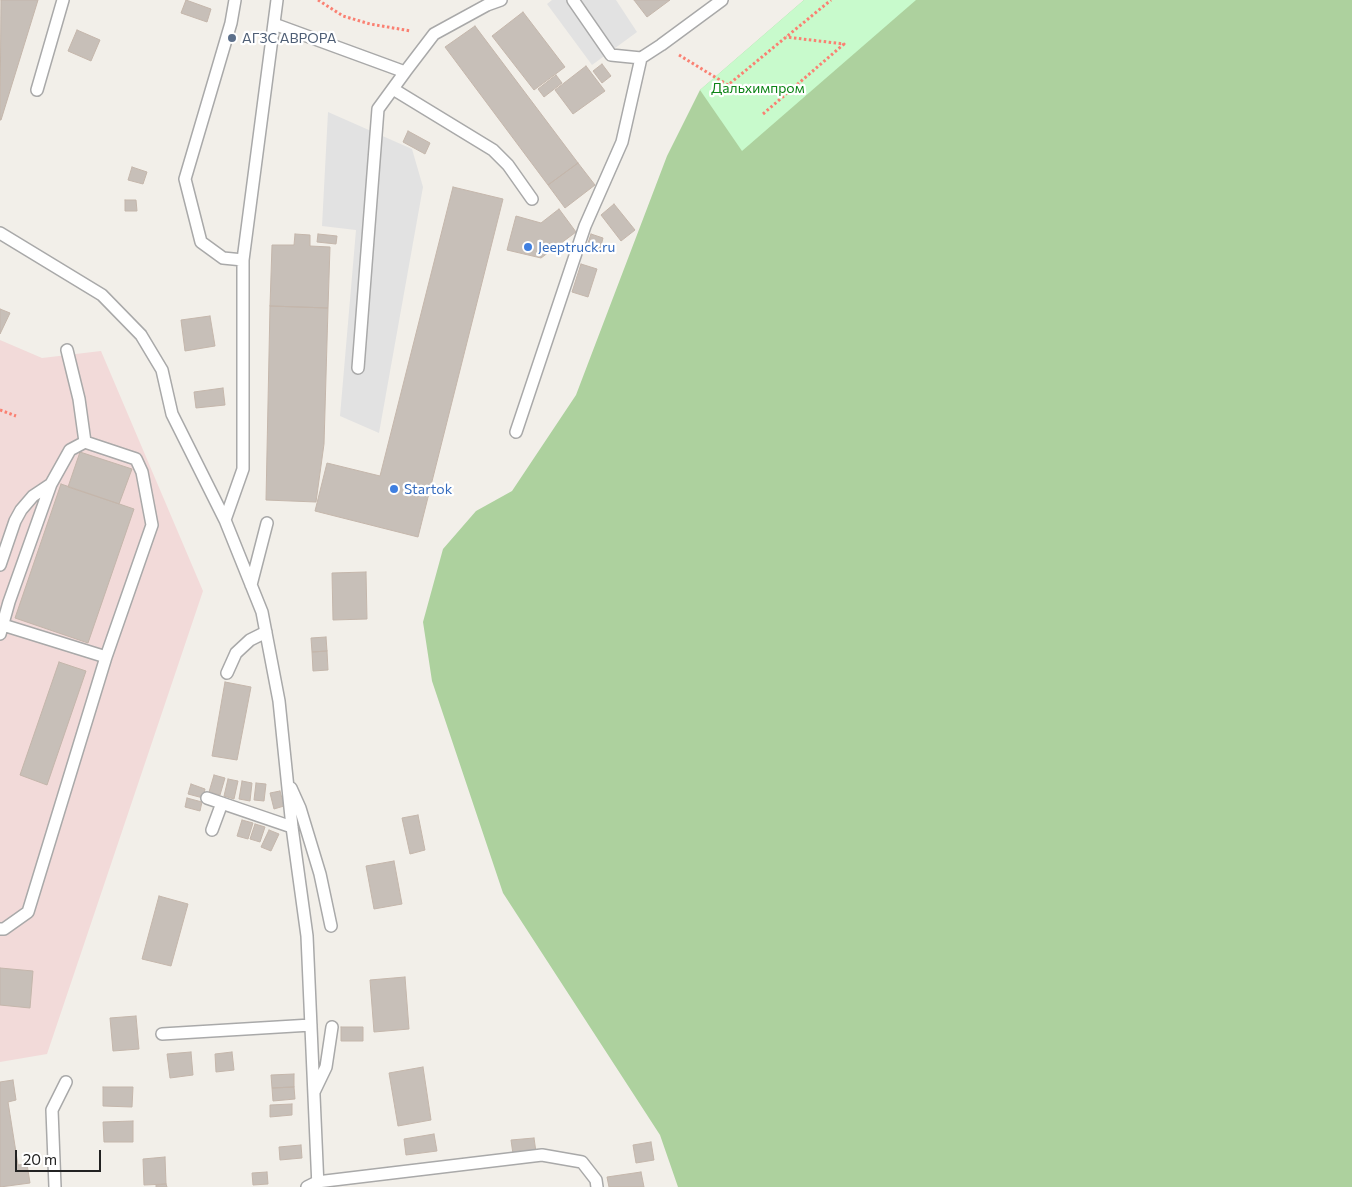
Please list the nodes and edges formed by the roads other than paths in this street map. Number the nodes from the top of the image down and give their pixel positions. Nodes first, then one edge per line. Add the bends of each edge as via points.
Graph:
1 (63, 0) edge
2 (235, 0) edge
3 (277, 0) edge
4 (501, 0) edge
5 (573, 0) edge
6 (722, 0) edge
7 (274, 24) junction
8 (640, 58) junction
9 (405, 72) junction
10 (393, 89) junction
11 (37, 90) dead end
12 (532, 199) dead end
13 (0, 233) edge
14 (243, 260) junction
15 (67, 350) dead end
16 (358, 368) dead end
17 (516, 432) dead end
18 (85, 442) junction
19 (51, 484) junction
20 (225, 520) junction
21 (267, 523) dead end
22 (0, 565) edge
23 (251, 585) junction
24 (1, 629) edge
25 (266, 632) junction
26 (106, 657) junction
27 (227, 673) dead end
28 (287, 781) junction
29 (207, 798) dead end
30 (222, 803) junction
31 (292, 826) junction
32 (212, 830) dead end
33 (330, 926) dead end
34 (0, 929) edge
35 (311, 1025) junction
36 (332, 1027) dead end
37 (162, 1034) dead end
38 (66, 1082) dead end
39 (314, 1092) junction
40 (314, 1185) edge
41 (55, 1187) edge
42 (597, 1187) edge

1 - 11 lane
2 - 14 lane via 185,178 201,242 223,258
3 - 7 lane
4 - 9 lane via 434,34
5 - 8 lane via 611,55
6 - 8 lane
7 - 9 lane
7 - 14 lane
8 - 17 lane via 622,142 585,226
9 - 10 lane
10 - 12 lane via 497,154
10 - 16 lane via 378,109
13 - 20 lane via 102,295 141,335 162,370 172,414
14 - 20 lane via 243,469
15 - 18 lane
18 - 19 lane via 70,450
18 - 26 lane via 136,459 142,472 152,525
19 - 22 lane via 33,496 21,510
19 - 24 lane
20 - 23 lane
21 - 23 lane
23 - 25 lane
24 - 26 lane
25 - 27 lane via 250,640 236,653
25 - 28 lane via 279,701
26 - 34 lane via 28,912
28 - 31 lane
28 - 33 lane via 312,846
29 - 30 lane
30 - 31 lane
30 - 32 lane
31 - 35 lane via 307,936
35 - 37 lane
35 - 39 lane
36 - 39 lane via 326,1067
38 - 41 lane via 52,1110
39 - 40 lane
40 - 42 lane via 542,1155 582,1162 596,1180

